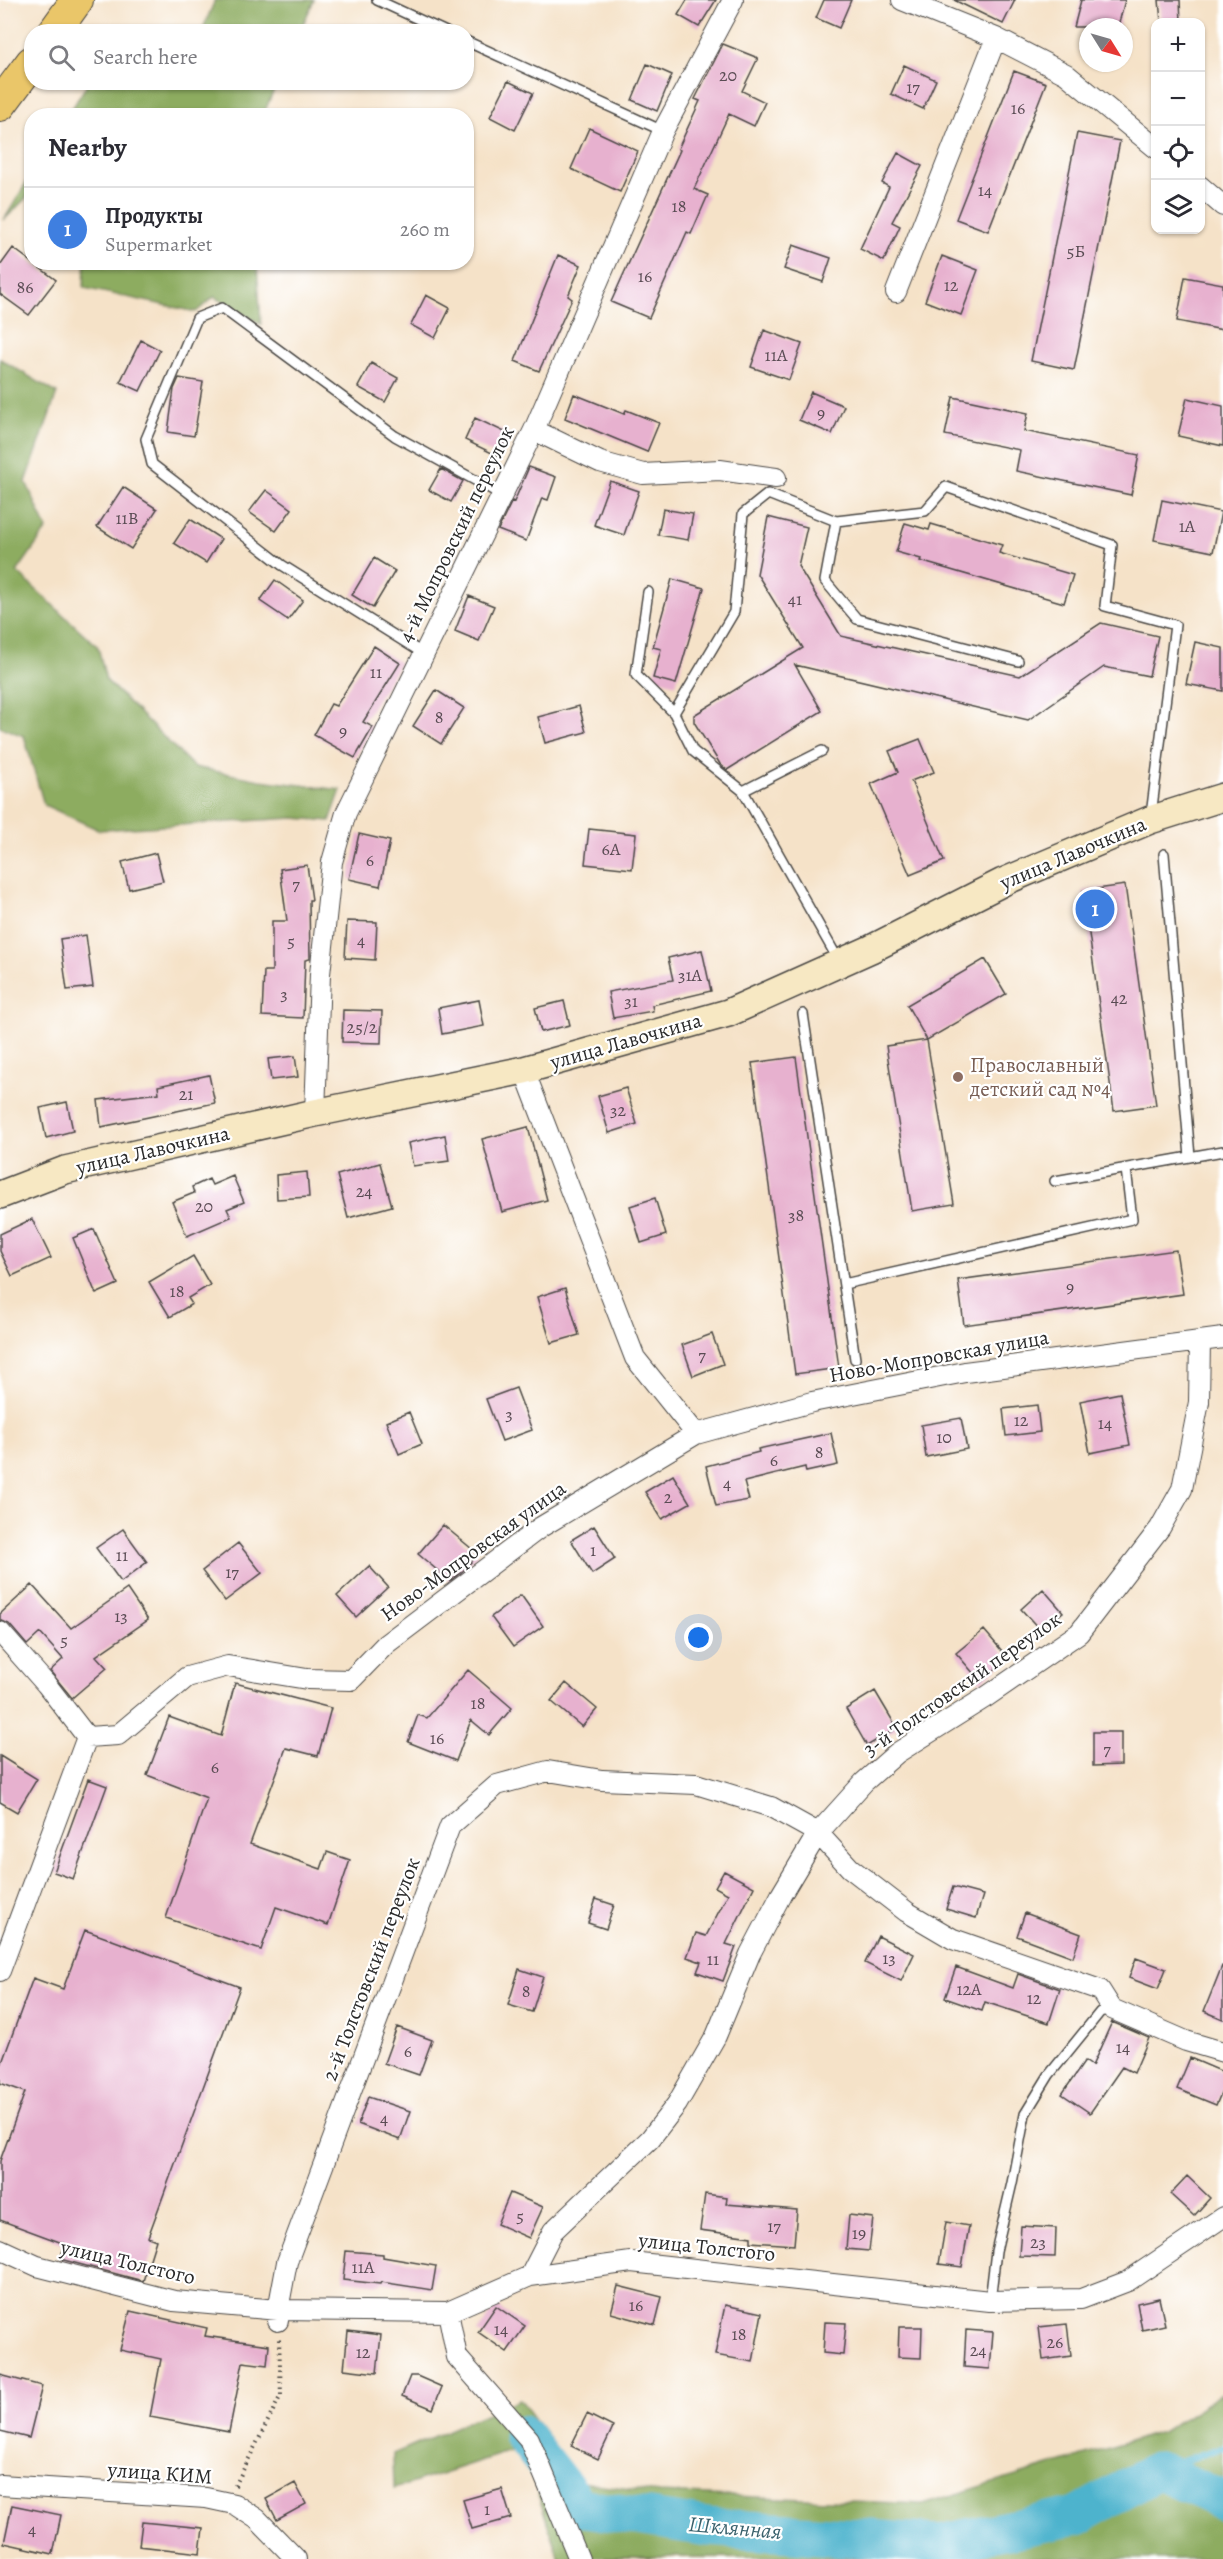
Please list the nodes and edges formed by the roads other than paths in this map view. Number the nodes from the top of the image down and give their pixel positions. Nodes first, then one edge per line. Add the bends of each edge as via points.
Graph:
1 (76, 0) edge
2 (377, 0) edge
3 (733, 0) edge
4 (902, 0) edge
5 (60, 24) edge
6 (429, 24) edge
7 (996, 38) junction
8 (474, 45) edge
9 (24, 73) edge
10 (0, 105) edge
11 (663, 131) junction
12 (1151, 145) edge
13 (1205, 190) edge
14 (1223, 206) edge
15 (896, 292) dead end
16 (534, 430) junction
17 (776, 478) dead end
18 (502, 495) junction
19 (836, 521) junction
20 (648, 592) dead end
21 (424, 654) junction
22 (1018, 661) dead end
23 (674, 713) junction
24 (822, 751) dead end
25 (743, 791) junction
26 (1223, 797) edge
27 (1150, 820) junction
28 (1164, 854) dead end
29 (840, 963) junction
30 (803, 1014) dead end
31 (524, 1070) junction
32 (315, 1113) junction
33 (1223, 1151) edge
34 (1190, 1157) junction
35 (1126, 1169) junction
36 (1055, 1181) dead end
37 (0, 1196) edge
38 (844, 1284) junction
39 (1223, 1338) edge
40 (1200, 1341) junction
41 (855, 1359) dead end
42 (696, 1434) junction
43 (0, 1632) edge
44 (87, 1737) junction
45 (818, 1833) junction
46 (0, 1971) edge
47 (1112, 2009) junction
48 (1223, 2052) edge
49 (1223, 2217) edge
50 (0, 2249) edge
51 (530, 2276) junction
52 (990, 2301) junction
53 (448, 2313) junction
54 (278, 2315) junction
55 (0, 2485) edge
56 (296, 2559) edge
57 (579, 2559) edge

1 - 5 main road
2 - 6 lane
3 - 11 street, 4-й Мопровский переулок
4 - 7 street
7 - 12 street via 1066,74
7 - 15 street
8 - 11 lane
9 - 10 main road
11 - 16 street, 4-й Мопровский переулок
13 - 14 street
16 - 17 street via 600,462 643,474 720,470
16 - 18 street, 4-й Мопровский переулок
18 - 21 street, 4-й Мопровский переулок
18 - 21 lane via 396,436 222,308 196,318 146,439 152,464 282,565
19 - 22 lane via 825,582 857,620
19 - 23 lane via 768,494 743,514 734,612
19 - 27 lane via 925,511 946,488 1112,545 1105,606 1175,625
20 - 23 lane via 636,675
21 - 32 street, 4-й Мопровский переулок via 346,813 332,862 320,974
23 - 25 lane via 693,752
24 - 25 lane
25 - 29 lane
26 - 27 main road, улица Лавочкина
27 - 29 main road, улица Лавочкина via 1003,882
28 - 34 lane
29 - 31 main road, улица Лавочкина via 728,1013
30 - 38 lane
31 - 32 main road, улица Лавочкина
31 - 42 street via 635,1358
32 - 37 main road, улица Лавочкина via 65,1170
33 - 34 lane
34 - 35 lane
35 - 36 lane
35 - 38 lane via 1131,1219
38 - 41 lane
39 - 40 street, Ново-Мопровская улица
40 - 42 street, Ново-Мопровская улица via 965,1372 812,1402
40 - 45 street, 3-й Толстовский переулок via 1199,1402 1182,1489 1160,1528 1079,1633 897,1753 864,1782
42 - 44 street, Ново-Мопровская улица via 540,1527 386,1644 351,1680 307,1679 228,1666 187,1677 118,1735
43 - 44 street
44 - 46 street
45 - 47 street, 2-й Толстовский переулок via 850,1868 916,1917 953,1939 1100,1990
45 - 51 street, 3-й Толстовский переулок via 750,1954 716,2036 677,2104 650,2139 553,2231
45 - 54 street, 2-й Толстовский переулок via 771,1807 696,1784 602,1780 548,1771 497,1785 450,1826 287,2262
47 - 48 street via 1186,2041
47 - 52 lane via 1100,2012 1049,2075 1025,2114 996,2251
49 - 52 street, улица Толстого via 1128,2281 1081,2299
50 - 54 street, улица Толстого via 37,2266 174,2301
51 - 52 street, улица Толстого via 631,2262
51 - 53 street, улица Толстого
53 - 54 street, улица Толстого
53 - 57 street via 457,2357 529,2439
55 - 56 street, улица КИМ via 206,2498 234,2504 257,2519

